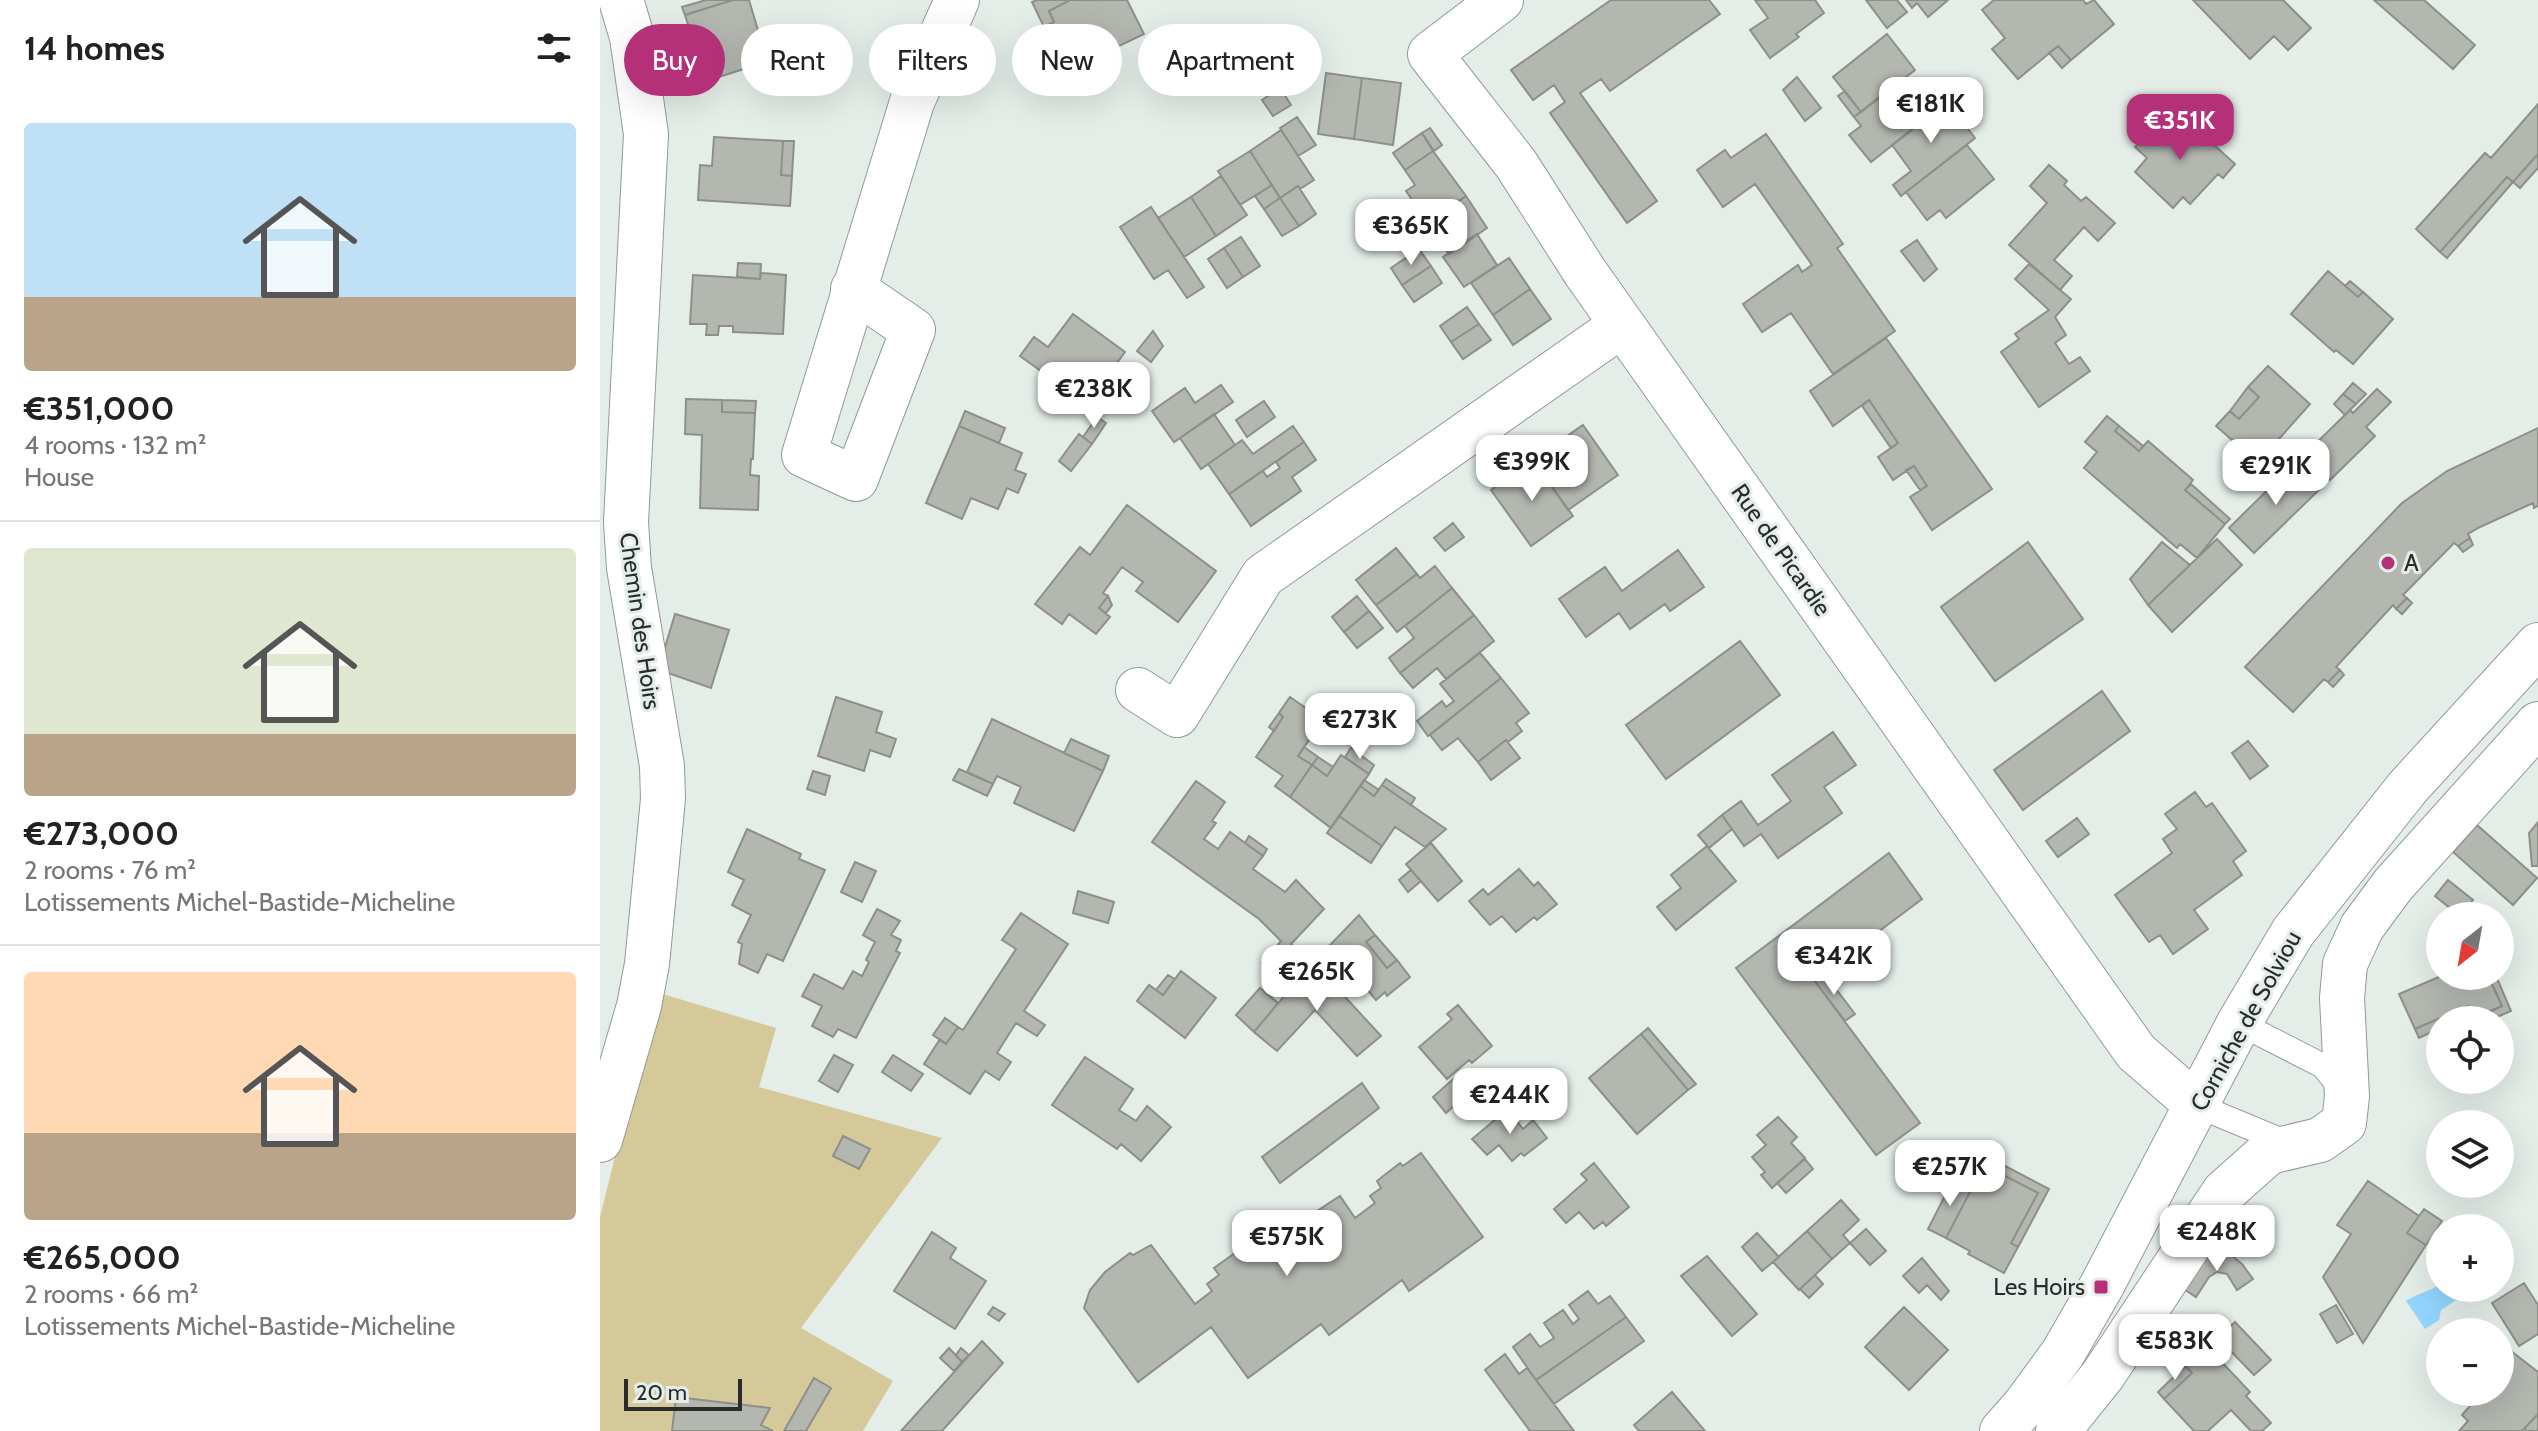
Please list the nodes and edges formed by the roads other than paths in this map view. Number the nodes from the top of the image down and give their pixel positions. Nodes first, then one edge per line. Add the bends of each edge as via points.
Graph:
1 (621, 0) edge
2 (957, 0) edge
3 (1501, 0) edge
4 (853, 289) dead end
5 (1622, 325) junction
6 (2538, 645) edge
7 (1138, 690) dead end
8 (2538, 724) edge
9 (2239, 1023) junction
10 (2347, 1096) junction
11 (2198, 1106) junction
12 (600, 1140) edge
13 (2292, 1145) junction
14 (2002, 1431) edge
15 (2058, 1431) edge

1 - 12 street, Chemin des Hoirs via 632,37 646,134 626,522 663,799 647,964
2 - 4 street via 912,102
3 - 5 street, Rue de Picardie via 1430,54 1516,164
5 - 7 street via 1263,576 1177,715
5 - 11 street, Rue de Picardie via 2136,1052
6 - 9 street, Corniche de Solviou via 2408,787 2328,885
8 - 10 street via 2393,885 2362,927 2345,964
9 - 10 lane via 2323,1066
9 - 11 street, Corniche de Solviou
10 - 13 street via 2344,1123 2320,1140
11 - 13 lane
11 - 14 street, Corniche de Solviou via 2063,1353
13 - 15 street via 2269,1152 2224,1192 2103,1375

